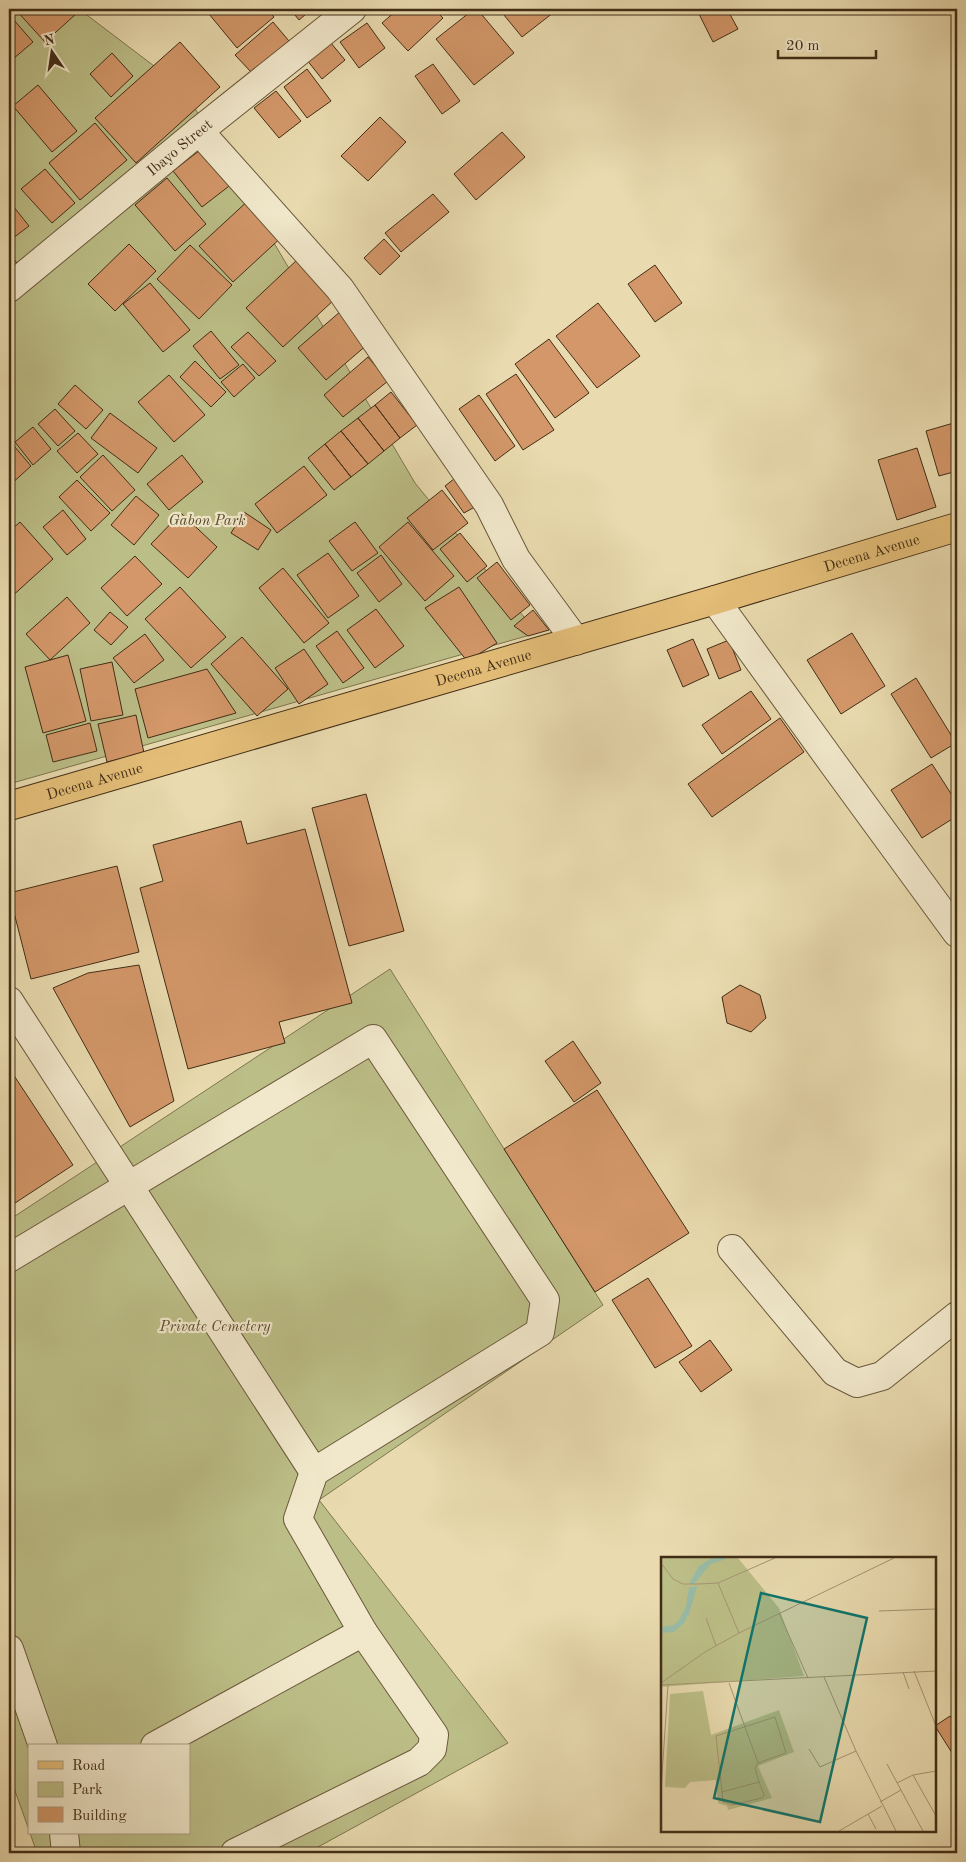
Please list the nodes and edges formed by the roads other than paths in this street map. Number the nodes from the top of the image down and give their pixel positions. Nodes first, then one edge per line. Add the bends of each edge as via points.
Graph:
1 (352, 9) edge
2 (199, 131) junction
3 (9, 288) edge
4 (957, 527) edge
5 (715, 600) junction
6 (576, 641) junction
7 (9, 806) edge
8 (957, 933) edge
9 (9, 1002) edge
10 (129, 1186) junction
11 (732, 1249) dead end
12 (9, 1258) edge
13 (957, 1316) edge
14 (314, 1472) junction
15 (363, 1632) junction
16 (9, 1649) edge
17 (42, 1744) edge
18 (159, 1744) edge
19 (64, 1834) edge
20 (66, 1853) edge
21 (234, 1853) edge

1 - 2 street, Ibayo Street
2 - 3 street, Ibayo Street
2 - 6 street via 340,289 489,505 516,559
4 - 5 main road, Decena Avenue
5 - 6 main road, Decena Avenue
5 - 8 street
6 - 7 main road, Decena Avenue
9 - 10 street
10 - 12 street
10 - 14 street
10 - 14 street via 373,1039 545,1300 540,1332
11 - 13 street via 835,1372 857,1383 882,1376
14 - 15 street via 298,1519
15 - 18 street
15 - 21 street via 434,1735 432,1749 419,1762
16 - 17 street
19 - 20 street

